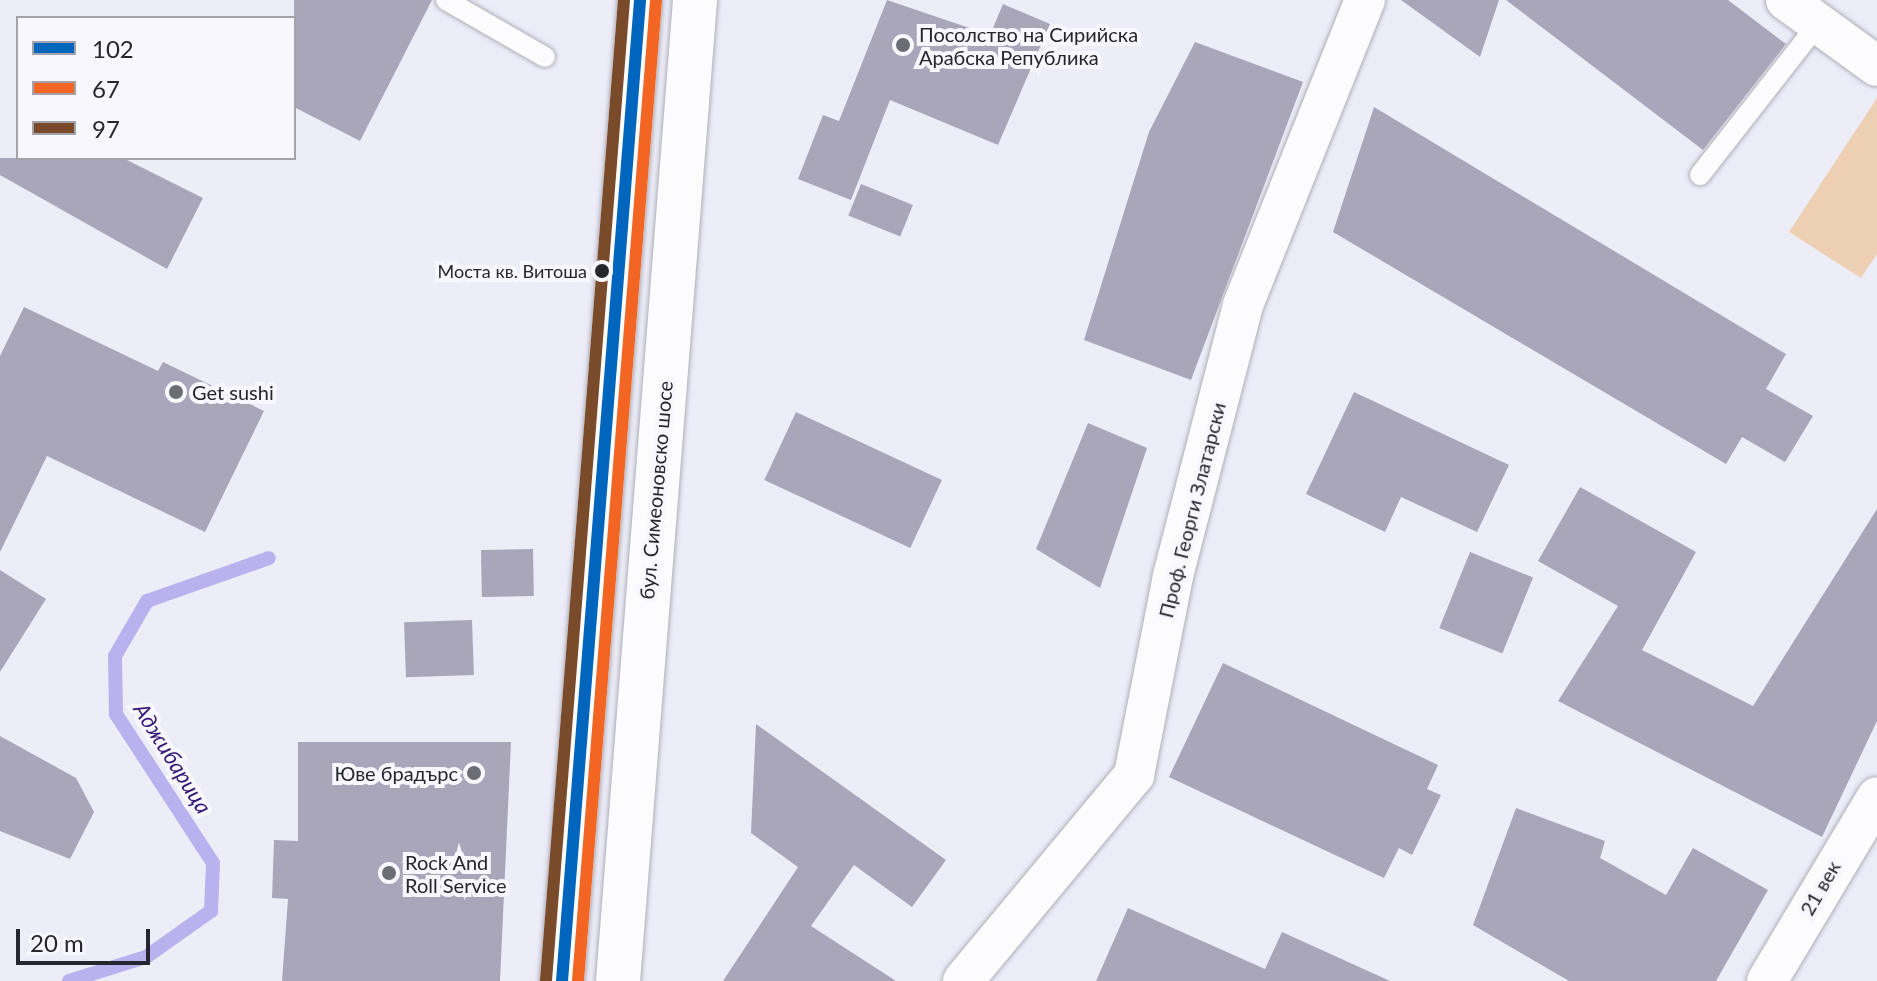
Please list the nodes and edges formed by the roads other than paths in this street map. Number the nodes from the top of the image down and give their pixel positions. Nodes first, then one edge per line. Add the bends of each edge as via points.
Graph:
1 (446, 0) edge
2 (640, 0) edge
3 (695, 0) edge
4 (1365, 0) edge
5 (1786, 0) edge
6 (1818, 24) junction
7 (545, 57) dead end
8 (1877, 66) edge
9 (1700, 175) dead end
10 (1877, 797) edge
11 (562, 981) edge
12 (618, 981) edge
13 (963, 981) edge
14 (1767, 981) edge

1 - 7 lane
2 - 11 main road
3 - 12 main road, бул. Симеоновско шосе
4 - 13 street, Проф. Георги Златарски via 1243,305 1173,576 1134,775
5 - 6 street
6 - 8 street
6 - 9 lane
10 - 14 street, 21 век

